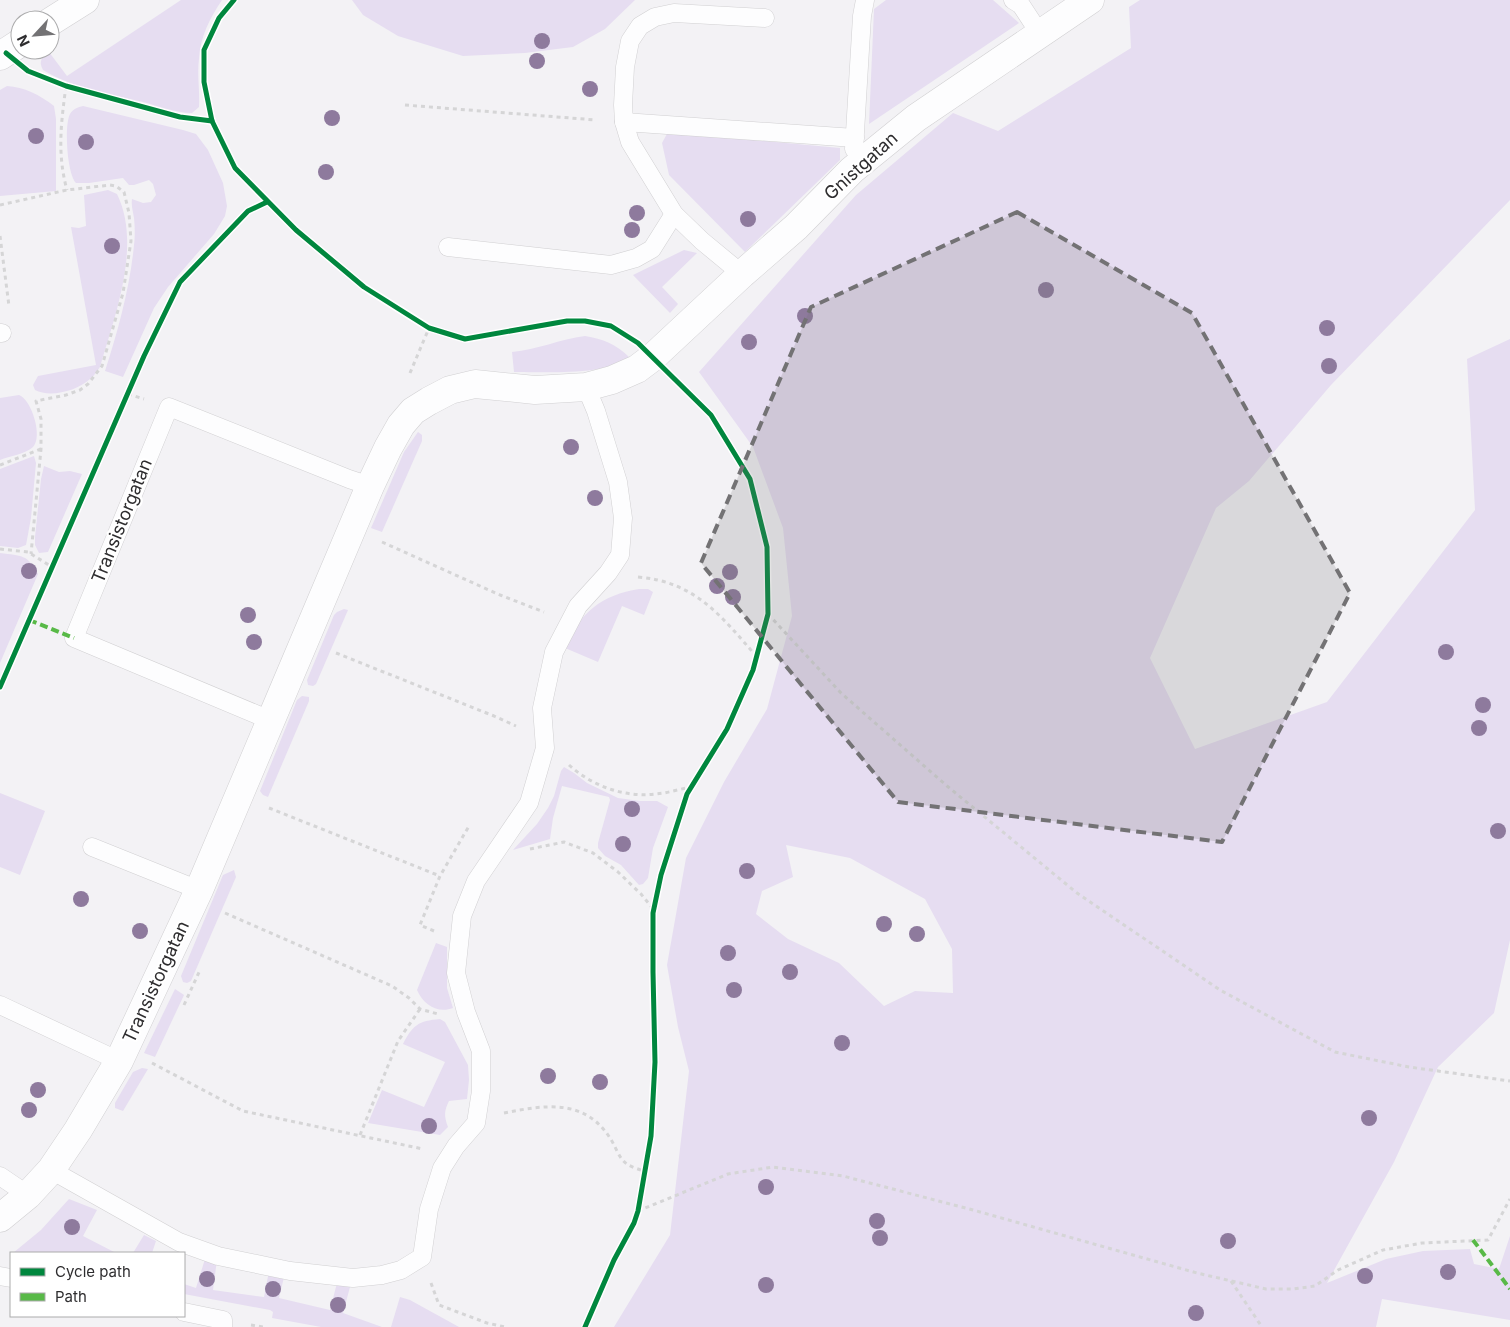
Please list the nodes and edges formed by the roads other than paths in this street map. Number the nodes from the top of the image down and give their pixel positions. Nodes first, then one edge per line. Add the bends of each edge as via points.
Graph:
1 (85, 0) edge
2 (865, 0) edge
3 (1014, 0) edge
4 (1090, 0) edge
5 (60, 16) edge
6 (765, 18) dead end
7 (1040, 34) junction
8 (624, 122) junction
9 (855, 138) junction
10 (852, 170) junction
11 (674, 214) junction
12 (448, 247) dead end
13 (742, 274) junction
14 (653, 358) joint
15 (586, 387) junction
16 (370, 486) junction
17 (270, 720) junction
18 (92, 847) dead end
19 (199, 890) junction
20 (0, 1005) edge
21 (121, 1056) junction
22 (51, 1170) junction
23 (0, 1176) edge
24 (28, 1196) junction
25 (0, 1218) edge
26 (185, 1312) edge
27 (223, 1327) edge

1 - 5 street
2 - 9 lane
3 - 7 lane via 1021,5
4 - 7 street, Gnistgatan
6 - 8 lane via 674,12 655,17 640,26 630,41 625,67
7 - 10 street, Gnistgatan via 916,118
8 - 9 lane
8 - 11 lane via 630,142
9 - 10 lane
10 - 13 street, Gnistgatan via 796,227
11 - 12 lane via 652,249 636,258 611,265
11 - 13 lane
13 - 14 street, Gnistgatan
14 - 15 street, Transistorgatan via 637,370
15 - 16 street, Transistorgatan via 535,390 475,384 450,390 429,400 401,425
15 - 22 lane via 618,482 623,518 620,555 578,606 554,652 542,708 545,748 529,803 476,881 462,916 456,973 481,1051 481,1091 476,1123 442,1168 429,1209 422,1257 401,1270 353,1278 290,1271 218,1256 179,1242
16 - 17 street, Transistorgatan
16 - 17 lane, Transistorgatan via 169,407 74,638
17 - 19 street, Transistorgatan
18 - 19 lane
19 - 21 street, Transistorgatan
20 - 21 lane
21 - 22 street, Transistorgatan
22 - 24 street, Transistorgatan
23 - 24 lane
24 - 25 street, Transistorgatan
26 - 27 lane via 223,1320

